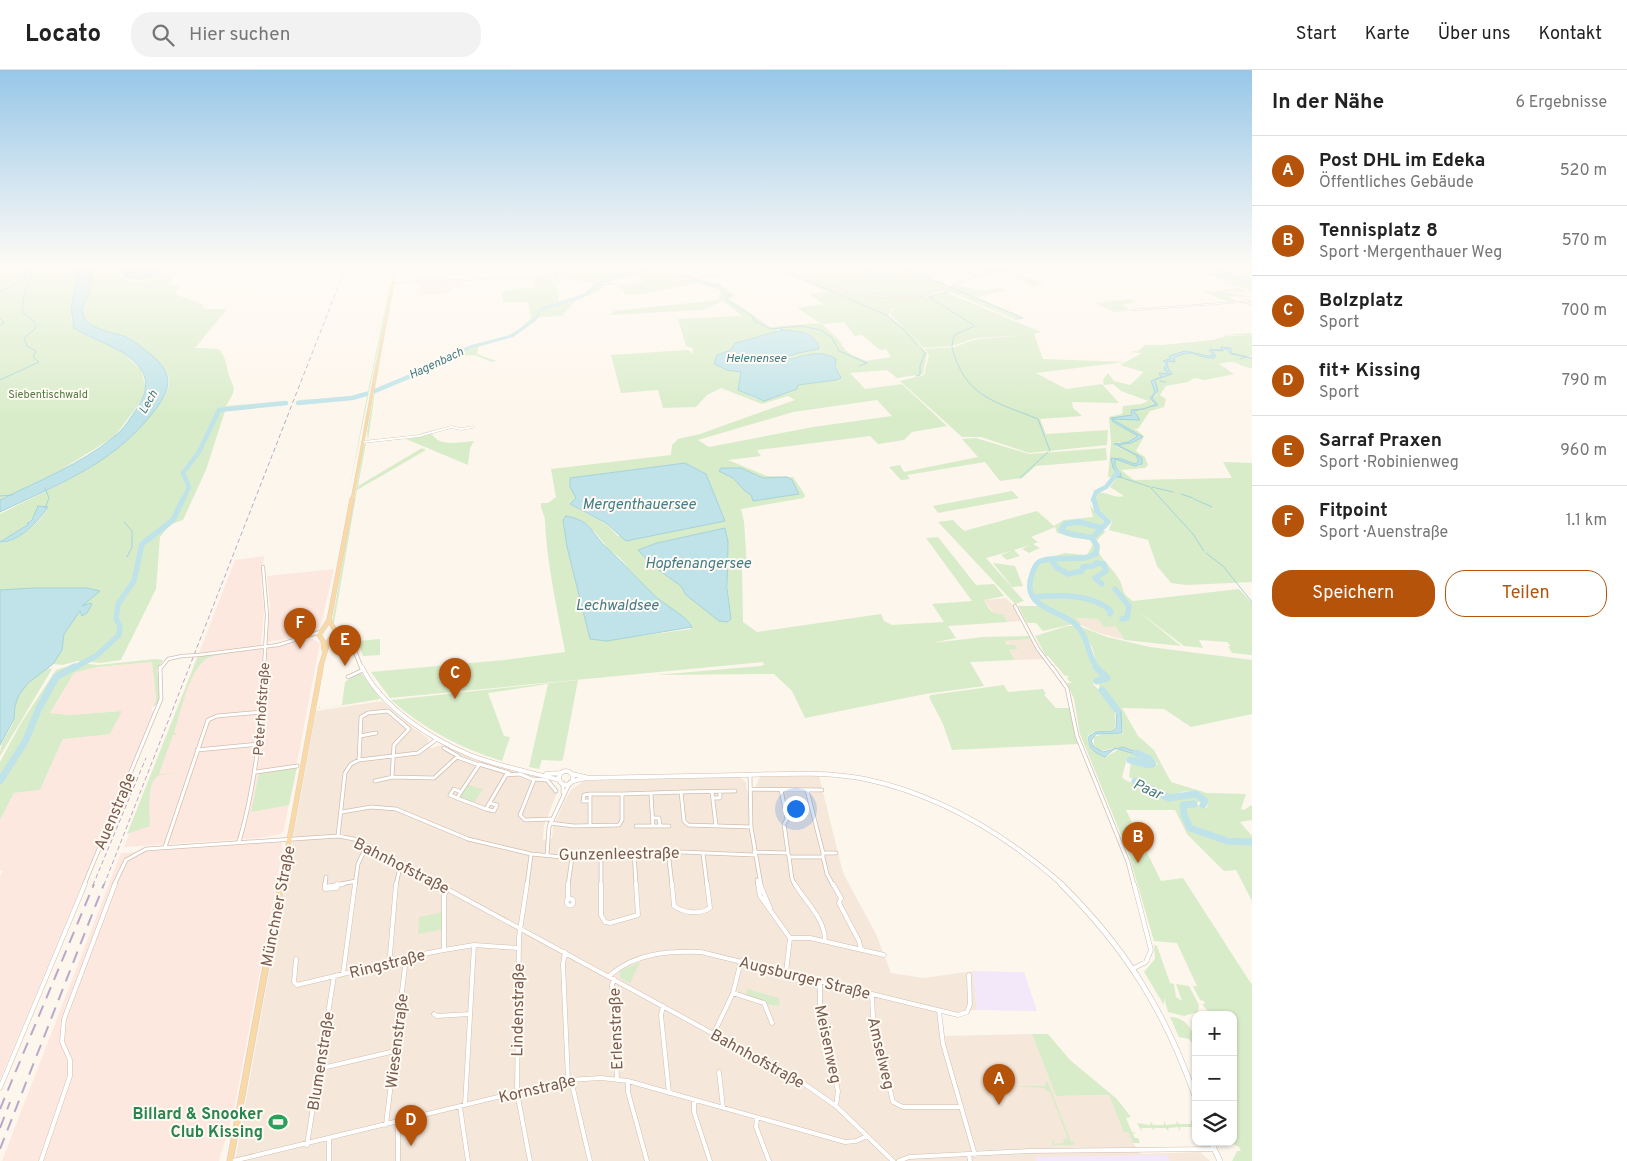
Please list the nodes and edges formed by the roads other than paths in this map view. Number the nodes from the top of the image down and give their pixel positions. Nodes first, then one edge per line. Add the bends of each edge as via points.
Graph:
1 (387, 315) edge
2 (473, 427) dead end
3 (363, 442) junction
4 (263, 566) dead end
5 (1015, 606) dead end
6 (329, 620) junction
7 (335, 630) junction
8 (322, 631) junction
9 (333, 637) junction
10 (320, 638) junction
11 (300, 639) junction
12 (351, 641) junction
13 (266, 646) junction
14 (324, 652) junction
15 (363, 670) junction
16 (348, 677) dead end
17 (262, 712) junction
18 (376, 734) dead end
19 (360, 736) junction
20 (437, 739) junction
21 (260, 744) junction
22 (444, 748) dead end
23 (198, 750) junction
24 (393, 756) junction
25 (458, 756) junction
26 (359, 760) junction
27 (479, 764) junction
28 (297, 766) dead end
29 (256, 772) junction
30 (510, 773) junction
31 (561, 773) junction
32 (543, 774) junction
33 (572, 774) junction
34 (750, 775) junction
35 (393, 778) junction
36 (589, 778) junction
37 (533, 779) junction
38 (374, 781) dead end
39 (561, 782) junction
40 (571, 782) junction
41 (751, 789) junction
42 (556, 790) dead end
43 (781, 790) junction
44 (807, 790) junction
45 (822, 790) dead end
46 (734, 791) dead end
47 (461, 792) junction
48 (681, 792) junction
49 (712, 792) junction
50 (720, 792) junction
51 (563, 794) junction
52 (590, 794) junction
53 (622, 794) junction
54 (651, 795) junction
55 (457, 798) junction
56 (713, 798) junction
57 (590, 801) junction
58 (489, 803) junction
59 (486, 809) junction
60 (342, 812) junction
61 (652, 818) junction
62 (551, 821) junction
63 (590, 826) junction
64 (636, 826) dead end
65 (652, 826) junction
66 (660, 826) junction
67 (669, 826) dead end
68 (716, 826) junction
69 (751, 827) junction
70 (338, 836) junction
71 (290, 839) junction
72 (239, 842) junction
73 (366, 845) junction
74 (165, 847) junction
75 (668, 851) junction
76 (634, 852) junction
77 (836, 853) dead end
78 (532, 854) junction
79 (702, 854) junction
80 (754, 854) junction
81 (547, 855) junction
82 (788, 855) junction
83 (823, 855) junction
84 (601, 856) junction
85 (572, 858) junction
86 (402, 864) junction
87 (326, 876) dead end
88 (356, 881) junction
89 (447, 888) junction
90 (568, 900) dead end
91 (520, 928) junction
92 (790, 938) junction
93 (825, 941) junction
94 (474, 945) junction
95 (518, 948) junction
96 (444, 950) junction
97 (860, 950) junction
98 (565, 952) junction
99 (884, 956) dead end
100 (406, 957) junction
101 (296, 959) dead end
102 (392, 960) junction
103 (741, 961) junction
104 (1134, 968) junction
105 (786, 972) junction
106 (343, 974) junction
107 (968, 975) dead end
108 (334, 976) junction
109 (609, 976) junction
110 (614, 979) junction
111 (820, 981) junction
112 (733, 993) junction
113 (872, 994) junction
114 (663, 1006) junction
115 (939, 1011) junction
116 (434, 1014) dead end
117 (470, 1014) junction
118 (772, 1023) dead end
119 (714, 1033) junction
120 (395, 1051) junction
121 (318, 1069) junction
122 (719, 1072) dead end
123 (569, 1079) junction
124 (617, 1079) junction
125 (628, 1081) junction
126 (0, 1088) edge
127 (1192, 1088) edge
128 (517, 1092) junction
129 (669, 1093) junction
130 (694, 1100) junction
131 (462, 1106) junction
132 (836, 1106) junction
133 (961, 1107) junction
134 (724, 1108) junction
135 (757, 1118) junction
136 (398, 1122) junction
137 (386, 1125) junction
138 (867, 1136) junction
139 (330, 1139) junction
140 (306, 1145) junction
141 (1213, 1146) edge
142 (1214, 1149) junction
143 (968, 1155) junction
144 (975, 1155) junction
145 (261, 1158) edge
146 (41, 1161) edge
147 (232, 1161) edge
148 (329, 1161) edge
149 (398, 1161) edge
150 (468, 1161) edge
151 (530, 1161) edge
152 (590, 1161) edge
153 (648, 1161) edge
154 (710, 1161) edge
155 (769, 1161) edge
156 (893, 1161) edge
157 (899, 1161) edge
158 (970, 1161) edge
159 (1220, 1161) edge

1 - 3 main road
2 - 3 street via 451,427 419,436
3 - 6 main road
4 - 13 street, Peterhofstraße
5 - 104 street via 1038,649 1067,688 1077,736 1128,862 1151,950 1145,964
6 - 7 main road
6 - 8 main road
7 - 8 main road
7 - 9 main road, Münchner Straße
7 - 12 street
8 - 10 main road
8 - 11 street, Auenstraße
9 - 10 main road
9 - 12 street via 343,636
9 - 14 main road, Münchner Straße
10 - 11 street, Auenstraße
10 - 14 main road, Münchner Straße
11 - 13 street, Auenstraße
12 - 15 street
13 - 17 street, Peterhofstraße
13 - 126 street, Auenstraße, bridge via 182,656 168,659 160,667 161,699
14 - 71 main road, Münchner Straße
15 - 16 street
15 - 20 street via 391,706
17 - 21 street, Peterhofstraße
17 - 23 street via 211,718
18 - 19 street
19 - 24 street via 362,715 390,712 409,729 395,744
19 - 26 street
20 - 24 street via 421,752
20 - 32 street via 482,760
21 - 23 street
21 - 29 street, Peterhofstraße
22 - 25 street
23 - 74 street
24 - 26 street
24 - 35 street
25 - 27 street
25 - 35 street via 436,777
26 - 60 street via 351,764 345,773
27 - 30 street
27 - 47 street
28 - 29 street, Peterhofstraße
29 - 72 street, Peterhofstraße
30 - 37 street
30 - 58 street
31 - 32 street
31 - 33 street
31 - 39 street
32 - 39 street
33 - 36 street
33 - 40 street
34 - 36 street
34 - 41 street
34 - 104 street via 819,774 869,780 907,790 963,813 1023,850 1063,884 1102,924
35 - 38 street
36 - 40 street
37 - 42 street via 547,780
37 - 62 street via 520,815 524,820
39 - 40 street
39 - 51 street
40 - 51 street
41 - 43 street
41 - 69 street
43 - 44 street
43 - 82 street
44 - 45 street
44 - 83 street
46 - 50 street
47 - 55 street
47 - 55 street via 454,789 450,795
48 - 49 street
48 - 54 street
48 - 68 street via 686,824
49 - 50 street
49 - 56 street
50 - 56 street via 720,798
51 - 62 street
52 - 53 street
52 - 57 street
52 - 57 street via 584,794 583,801
53 - 54 street
53 - 63 street via 621,824
54 - 61 street
55 - 59 street
56 - 68 street
57 - 63 street
58 - 59 street
58 - 59 street via 497,805 494,811
60 - 70 street
60 - 78 street, Gunzenleestraße via 396,809 475,842
61 - 65 street
61 - 66 street via 660,818
62 - 63 street
62 - 81 street
64 - 65 street
65 - 66 street
66 - 67 street
68 - 69 street
69 - 80 street
70 - 71 street, Bahnhofstraße
70 - 73 street, Bahnhofstraße
71 - 72 street, Bahnhofstraße
71 - 147 main road, Münchner Straße
72 - 74 street, Bahnhofstraße
73 - 86 street, Bahnhofstraße
73 - 88 street
74 - 146 street, Bahnhofstraße via 134,854 120,870 64,1019 62,1042 70,1060 70,1076
75 - 76 street, Gunzenleestraße
75 - 79 street, Gunzenleestraße
75 - 79 street via 674,906 703,912 710,908
76 - 84 street, Gunzenleestraße
76 - 84 street via 638,915 610,923 601,915
77 - 83 street, Gunzenleestraße
78 - 81 street, Gunzenleestraße
78 - 91 street, Lindenstraße
79 - 80 street, Gunzenleestraße
80 - 82 street, Gunzenleestraße
80 - 92 street via 758,878 770,908
81 - 85 street, Gunzenleestraße
82 - 83 street, Gunzenleestraße
82 - 93 street via 792,879 801,896 808,900 825,932
83 - 97 street via 827,874 859,941
84 - 85 street, Gunzenleestraße
85 - 90 street
86 - 89 street, Bahnhofstraße
86 - 102 street via 396,877
87 - 88 street via 325,889
88 - 106 street
89 - 91 street, Bahnhofstraße
89 - 96 street, Ringstraße via 444,896
91 - 95 street, Lindenstraße
91 - 98 street, Bahnhofstraße
92 - 93 street
92 - 105 street
93 - 97 street
94 - 95 street
94 - 96 street
94 - 117 street
95 - 128 street, Lindenstraße
96 - 100 street, Ringstraße
97 - 99 street
98 - 109 street, Bahnhofstraße
98 - 123 street
100 - 102 street, Ringstraße
100 - 120 street, Wiesenstraße
101 - 108 street, Ringstraße via 295,984
102 - 106 street, Ringstraße
103 - 105 street, Augsburger Straße
103 - 109 street, Augsburger Straße via 701,952 665,952 627,961
103 - 112 street
104 - 127 street via 1173,1038
105 - 111 street, Augsburger Straße
106 - 108 street, Ringstraße
107 - 115 street, Augsburger Straße via 970,1004 967,1012 958,1015
108 - 121 street, Blumenstraße
109 - 110 street, Bahnhofstraße
110 - 114 street, Bahnhofstraße
110 - 124 street, Erlenstraße
111 - 113 street, Augsburger Straße
111 - 132 street, Meisenweg via 820,1013 838,1091
112 - 118 street via 764,1003
112 - 119 street
113 - 115 street, Augsburger Straße
113 - 133 street, Amselweg via 873,1018 893,1102 903,1107
114 - 119 street, Bahnhofstraße
114 - 129 street via 661,1015
115 - 133 street via 943,1044
116 - 117 street
117 - 131 street
119 - 132 street, Bahnhofstraße
120 - 121 street
120 - 137 street, Wiesenstraße
121 - 140 street, Blumenstraße
122 - 134 street
123 - 124 street, Kornstraße
123 - 128 street, Kornstraße
123 - 152 street
124 - 125 street, Kornstraße
125 - 129 street, Kornstraße
125 - 153 street via 628,1092
128 - 131 street, Kornstraße
128 - 151 street, Lindenstraße
129 - 130 street, Kornstraße
130 - 134 street, Kornstraße
130 - 154 street via 694,1112
131 - 136 street, Kornstraße
131 - 150 street
132 - 138 street, Bahnhofstraße
133 - 144 street
134 - 135 street, Kornstraße
135 - 138 street, Kornstraße via 849,1142
135 - 155 street via 756,1127
136 - 137 street, Kornstraße
136 - 149 street
137 - 139 street, Kornstraße
138 - 156 street, Bahnhofstraße
139 - 140 street, Kornstraße
139 - 148 street
140 - 145 street, Kornstraße
141 - 142 street
142 - 144 street via 1030,1151
142 - 159 street
143 - 144 street
143 - 157 street via 908,1157
143 - 158 street
145 - 147 street, Kornstraße

